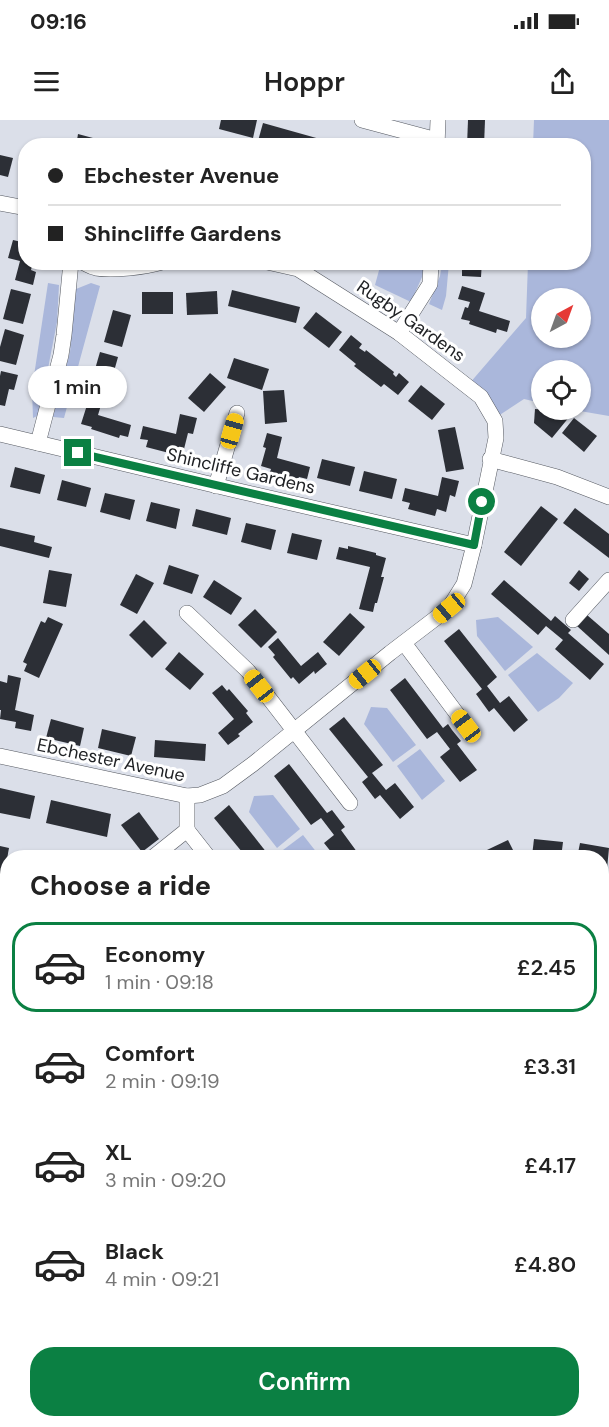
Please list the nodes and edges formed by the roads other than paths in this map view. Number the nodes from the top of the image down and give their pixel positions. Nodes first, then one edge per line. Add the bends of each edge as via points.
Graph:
1 (362, 120) edge
2 (438, 120) edge
3 (421, 138) edge
4 (437, 138) edge
5 (0, 203) edge
6 (18, 206) edge
7 (70, 270) edge
8 (299, 270) edge
9 (431, 270) edge
10 (399, 333) junction
11 (490, 411) joint
12 (237, 413) dead end
13 (0, 434) edge
14 (38, 443) junction
15 (490, 459) junction
16 (216, 486) junction
17 (609, 497) edge
18 (474, 545) junction
19 (609, 580) edge
20 (187, 613) dead end
21 (573, 620) dead end
22 (404, 643) junction
23 (466, 726) dead end
24 (294, 730) junction
25 (0, 756) edge
26 (188, 796) junction
27 (350, 803) dead end
28 (187, 830) junction
29 (162, 850) edge
30 (203, 850) edge

1 - 3 street
2 - 4 street
5 - 6 street
7 - 14 street via 63,345
8 - 10 street, Rugby Gardens
9 - 10 street via 430,284
10 - 11 street, Rugby Gardens via 473,390
11 - 15 street, Ebchester Avenue via 495,421
12 - 16 street
13 - 14 street, Shincliffe Gardens
14 - 16 street, Shincliffe Gardens
15 - 17 street via 557,477
15 - 18 street, Ebchester Avenue
16 - 18 street, Shincliffe Gardens
18 - 22 street, Ebchester Avenue via 464,584 449,608
19 - 21 street
20 - 24 street via 248,671
22 - 23 street
22 - 24 street, Ebchester Avenue
24 - 26 street, Ebchester Avenue via 223,786
24 - 27 street
25 - 26 street, Ebchester Avenue
26 - 28 street
28 - 29 street
28 - 30 street

